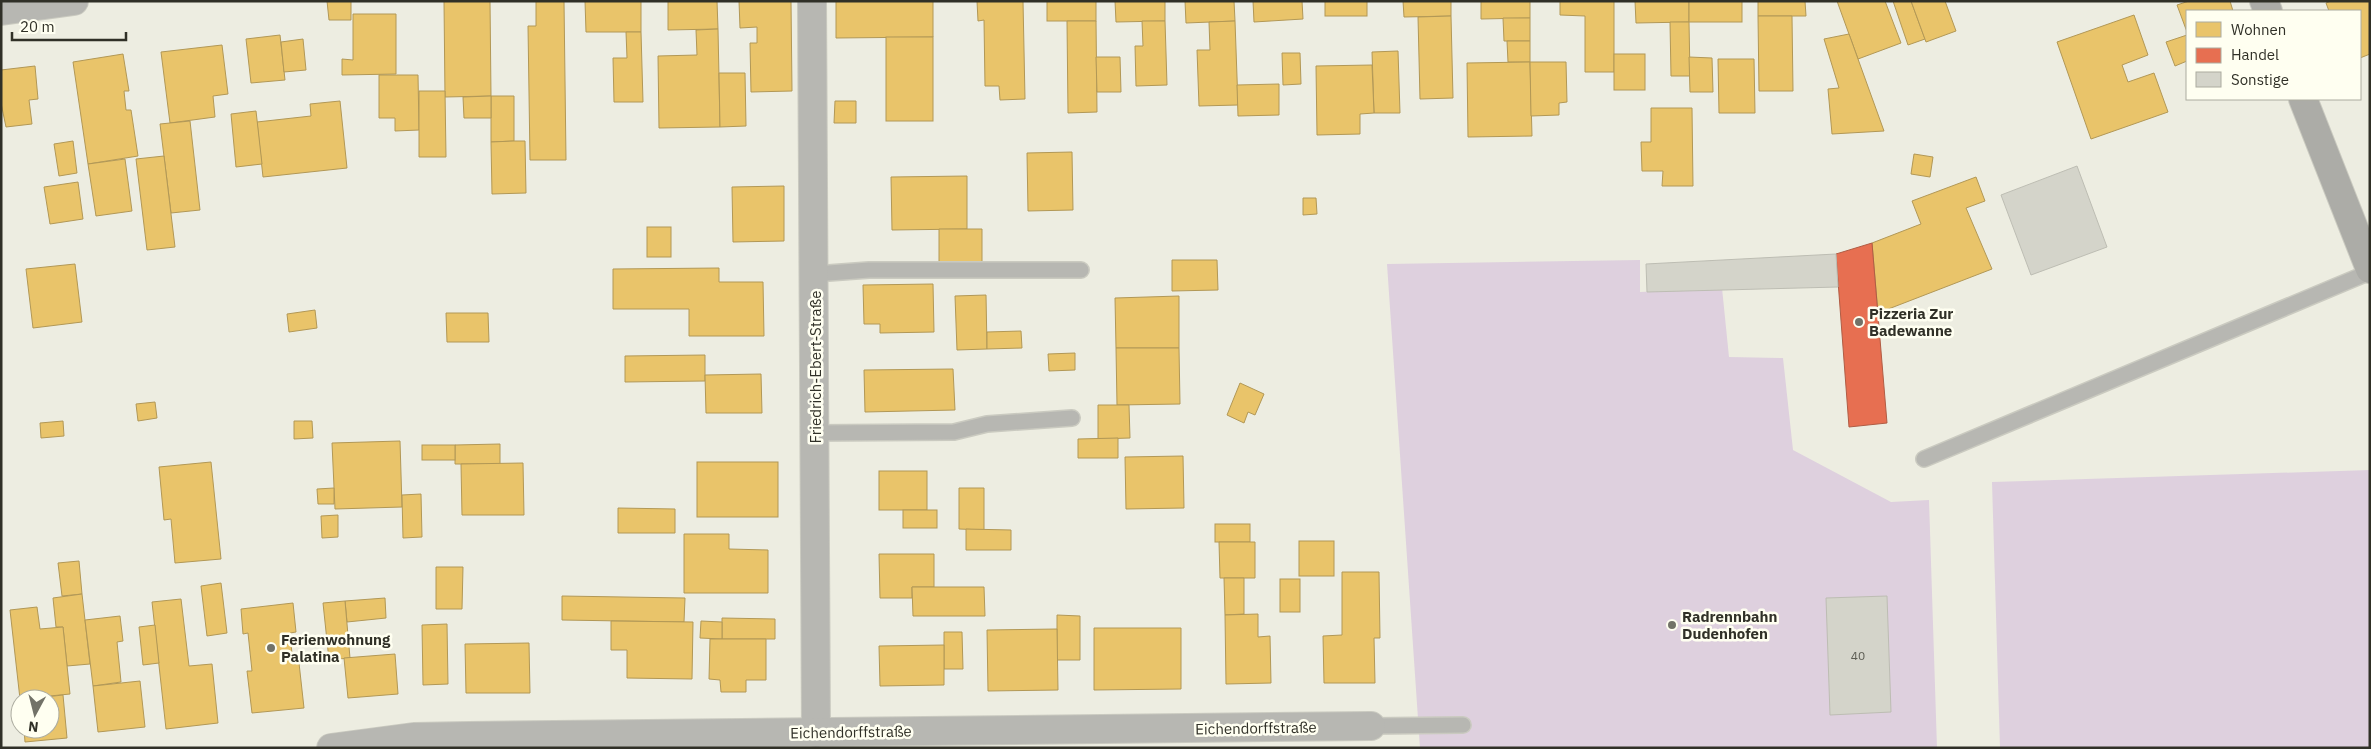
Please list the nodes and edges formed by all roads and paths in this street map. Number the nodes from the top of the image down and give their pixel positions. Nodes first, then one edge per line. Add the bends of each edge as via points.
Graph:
1 (74, 1) edge
2 (812, 1) edge
3 (1, 11) edge
4 (2303, 100) edge
5 (1081, 270) dead end
6 (2370, 271) edge
7 (815, 274) junction
8 (1072, 418) dead end
9 (814, 433) junction
10 (1924, 459) dead end
11 (1463, 725) dead end
12 (1371, 726) joint
13 (816, 733) junction
14 (1258, 738) edge
15 (648, 741) edge
16 (331, 748) edge

1 - 3 street
2 - 7 street, Friedrich-Ebert-Straße
4 - 6 street
5 - 7 lane via 869,270
6 - 10 lane
7 - 9 street, Friedrich-Ebert-Straße
8 - 9 lane via 987,424 954,432
9 - 13 street, Friedrich-Ebert-Straße
11 - 12 lane
12 - 14 street, Eichendorffstraße
13 - 14 street, Eichendorffstraße
13 - 15 street, Eichendorffstraße
15 - 16 street, Eichendorffstraße via 414,737

